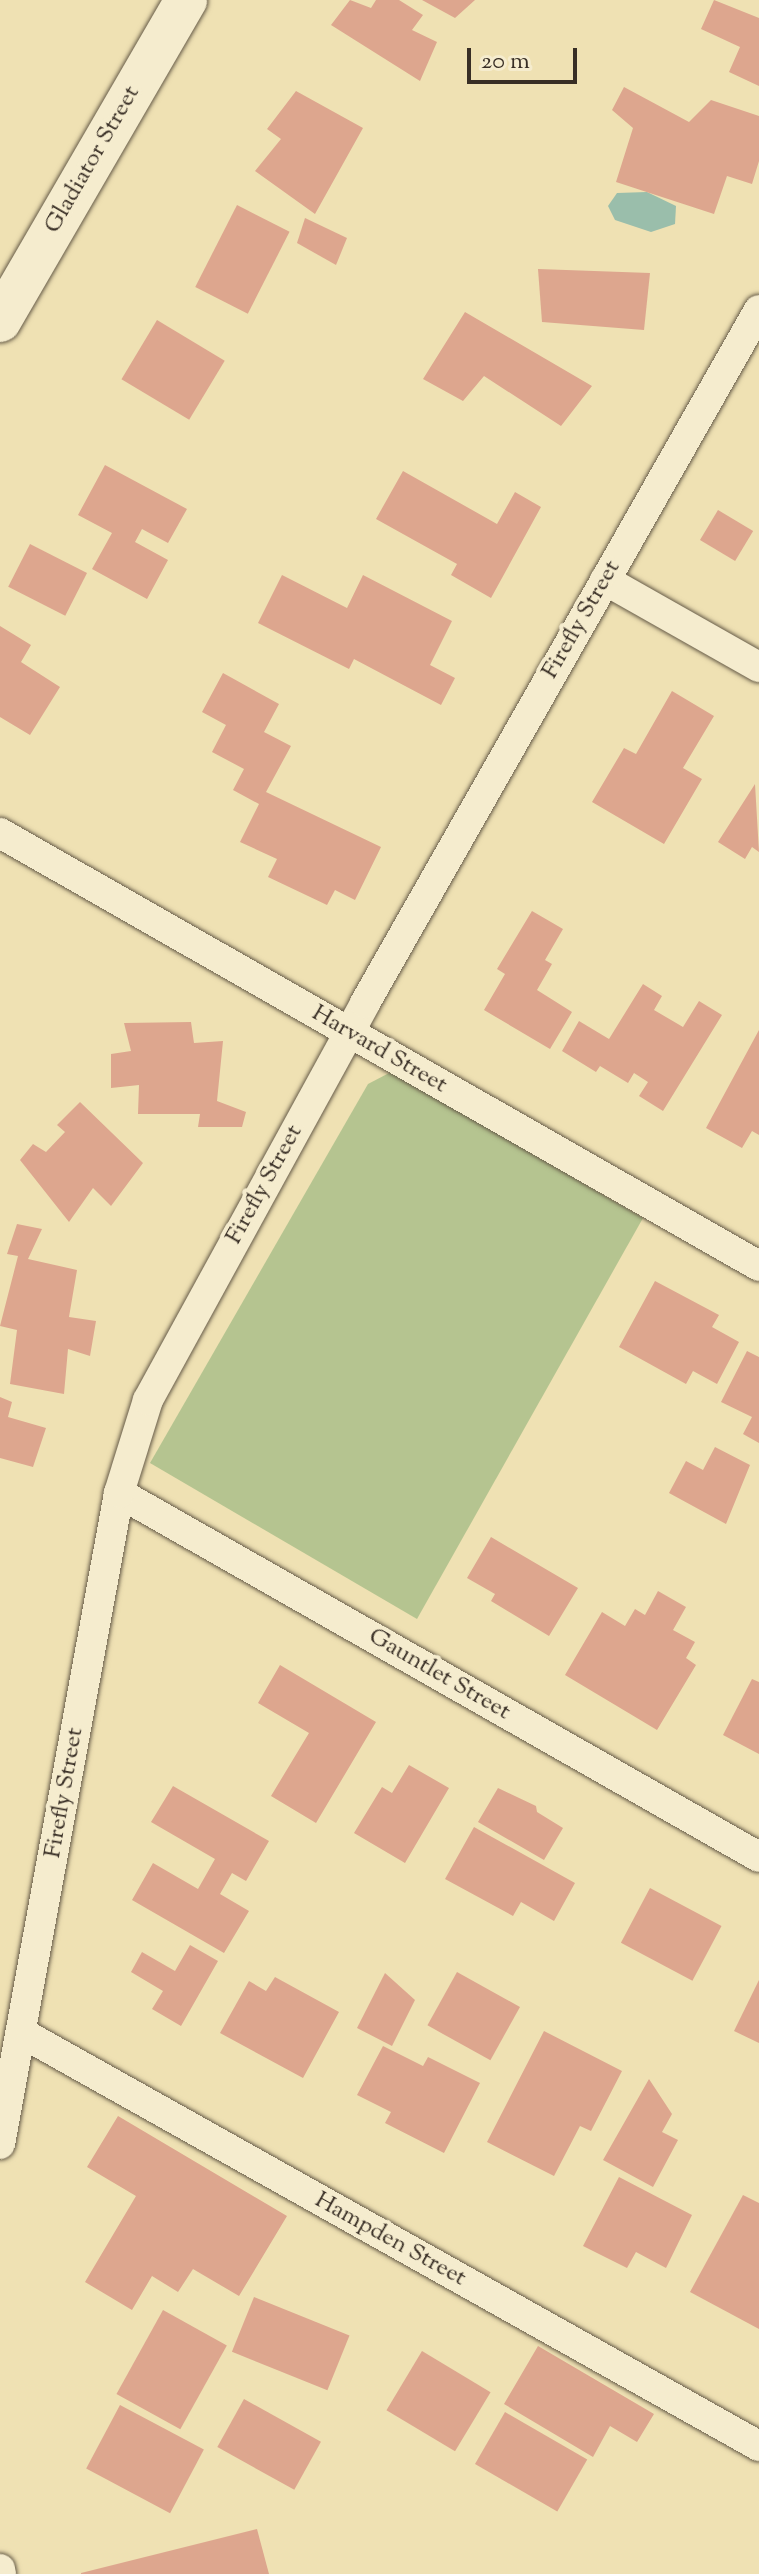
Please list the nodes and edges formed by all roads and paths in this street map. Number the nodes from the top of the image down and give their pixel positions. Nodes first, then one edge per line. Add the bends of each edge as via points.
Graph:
1 (186, 0) edge
2 (759, 310) edge
3 (0, 321) edge
4 (605, 580) junction
5 (759, 667) edge
6 (0, 833) edge
7 (349, 1034) junction
8 (759, 1266) edge
9 (119, 1493) junction
10 (759, 1857) edge
11 (22, 2033) junction
12 (0, 2144) edge
13 (759, 2446) edge

1 - 3 street, Gladiator Street
2 - 4 street, Firefly Street
4 - 5 street
4 - 7 street, Firefly Street
6 - 7 street, Harvard Street
7 - 8 street, Harvard Street
7 - 9 street, Firefly Street via 161,1371
9 - 10 street, Gauntlet Street
9 - 11 street, Firefly Street
11 - 12 street, Firefly Street
11 - 13 street, Hampden Street

